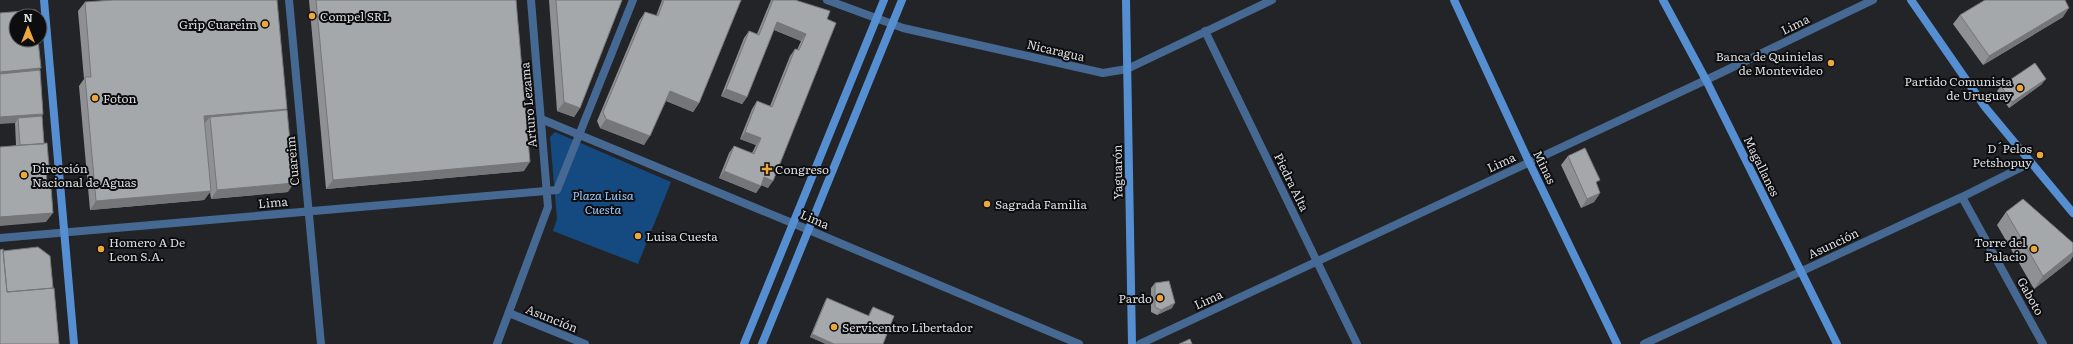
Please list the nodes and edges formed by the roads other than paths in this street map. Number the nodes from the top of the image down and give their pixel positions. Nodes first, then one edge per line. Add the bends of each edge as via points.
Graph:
1 (44, 0) edge
2 (289, 0) edge
3 (531, 0) edge
4 (633, 0) edge
5 (827, 0) edge
6 (884, 0) edge
7 (902, 0) edge
8 (1126, 0) edge
9 (1272, 0) edge
10 (1454, 0) edge
11 (1663, 0) edge
12 (1873, 0) edge
13 (1911, 0) edge
14 (876, 19) junction
15 (892, 25) junction
16 (1205, 30) junction
17 (1127, 69) junction
18 (1706, 80) junction
19 (541, 119) junction
20 (579, 136) junction
21 (1529, 162) junction
22 (2030, 163) junction
23 (547, 192) junction
24 (1962, 197) junction
25 (308, 211) junction
26 (2073, 213) edge
27 (793, 223) junction
28 (809, 230) junction
29 (64, 232) junction
30 (0, 238) edge
31 (1316, 261) junction
32 (1801, 271) junction
33 (509, 313) junction
34 (74, 344) edge
35 (321, 344) edge
36 (497, 344) edge
37 (584, 344) edge
38 (744, 344) edge
39 (762, 344) edge
40 (1079, 344) edge
41 (1132, 344) edge
42 (1140, 344) edge
43 (1357, 344) edge
44 (1617, 344) edge
45 (1644, 344) edge
46 (1837, 344) edge
47 (2043, 344) edge

1 - 29 street
2 - 25 street, Cuareim
3 - 19 street, Arturo Lezama
4 - 20 street
5 - 14 street, Nicaragua
6 - 14 street
7 - 15 street
8 - 17 street, Yaguarón
9 - 16 street, Nicaragua
10 - 21 street, Minas
11 - 18 street, Magallanes
12 - 18 street, Lima
13 - 22 street via 1985,107
14 - 15 street, Nicaragua
14 - 27 street
15 - 17 street, Nicaragua via 1103,73
15 - 28 street
16 - 17 street, Nicaragua
16 - 31 street, Piedra Alta
17 - 41 street, Yaguarón
18 - 21 street, Lima
18 - 32 street, Magallanes
19 - 20 street, Lima
19 - 23 street, Arturo Lezama
20 - 23 street via 557,190
20 - 27 street, Lima
21 - 31 street, Lima
21 - 44 street, Minas
22 - 24 street, Asunción
22 - 26 street
23 - 25 street, Lima
23 - 33 street, Arturo Lezama via 548,207
24 - 32 street, Asunción
24 - 47 street, Gaboto
25 - 29 street, Lima
25 - 35 street, Cuareim
27 - 28 street, Lima
27 - 38 street
28 - 39 street
28 - 40 street, Lima
29 - 30 street, Lima
29 - 34 street
31 - 42 street, Lima
31 - 43 street, Piedra Alta
32 - 45 street, Asunción
32 - 46 street, Magallanes
33 - 36 street
33 - 37 street, Asunción

